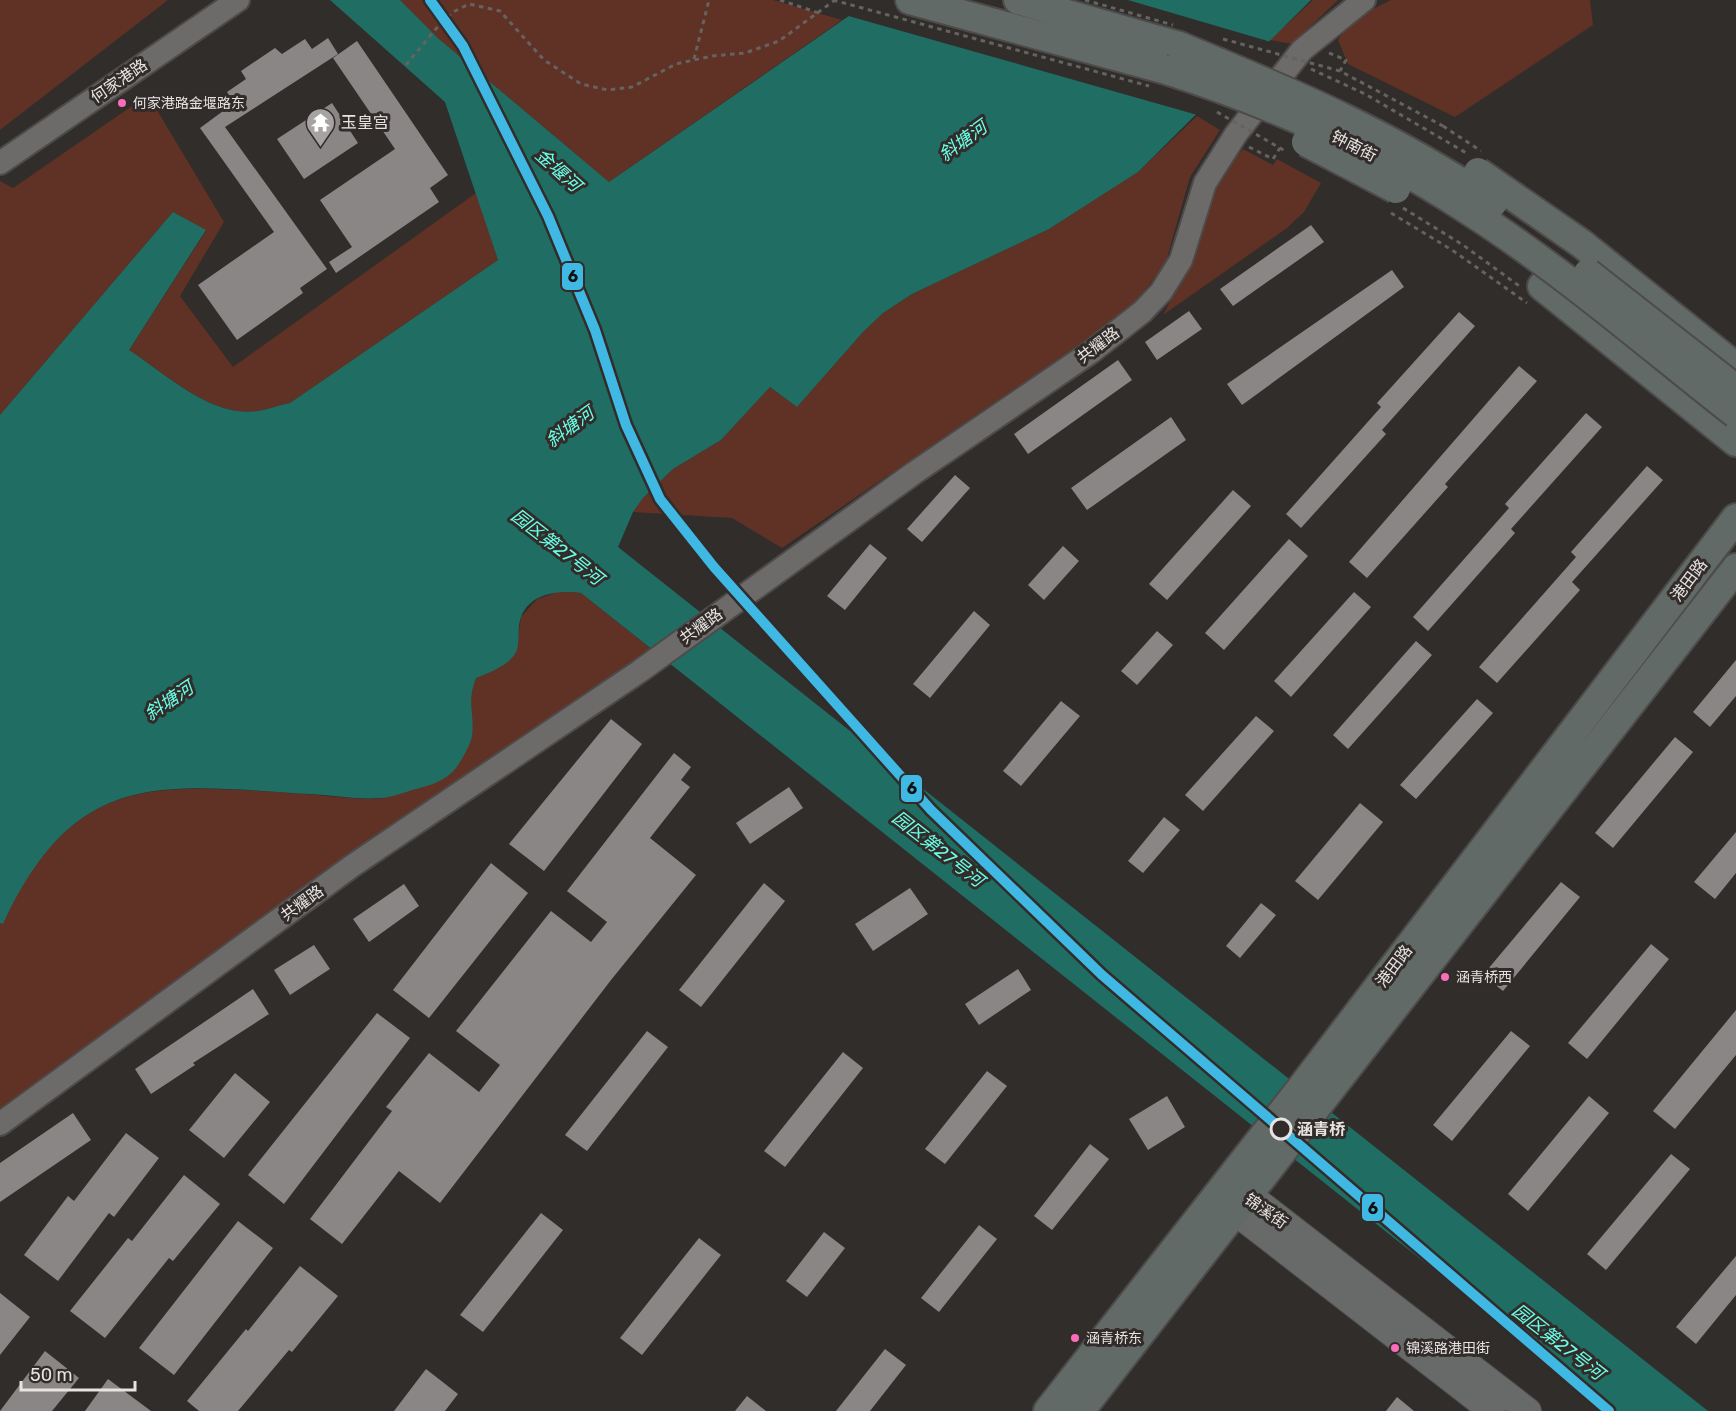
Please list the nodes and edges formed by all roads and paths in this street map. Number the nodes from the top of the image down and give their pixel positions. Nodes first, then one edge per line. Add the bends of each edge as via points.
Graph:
1 (238, 0) edge
2 (709, 0) edge
3 (780, 0) edge
4 (834, 0) edge
5 (910, 0) edge
6 (1018, 0) edge
7 (1085, 0) edge
8 (1364, 0) edge
9 (819, 13) junction
10 (1181, 37) junction
11 (1216, 37) dead end
12 (1308, 45) junction
13 (693, 60) junction
14 (405, 65) dead end
15 (1340, 71) junction
16 (1159, 78) junction
17 (1212, 109) dead end
18 (1443, 126) dead end
19 (1233, 138) junction
20 (1280, 148) junction
21 (1290, 154) dead end
22 (0, 163) edge
23 (1396, 204) dead end
24 (1381, 207) dead end
25 (1391, 213) dead end
26 (1534, 288) junction
27 (1736, 367) edge
28 (1736, 389) edge
29 (1736, 414) edge
30 (1736, 442) edge
31 (1736, 518) edge
32 (1736, 568) edge
33 (1312, 1094) junction
34 (0, 1124) edge
35 (1236, 1198) junction
36 (1048, 1411) edge
37 (1080, 1411) edge
38 (1492, 1411) edge
39 (1528, 1411) edge

1 - 22 street, 何家港路
2 - 13 path
3 - 9 path
4 - 9 path
4 - 16 path, bridge
5 - 16 main road, 钟南街
6 - 10 main road, 钟南街
7 - 10 path, bridge
8 - 12 street, 共耀路
9 - 13 path via 779,41 745,53
10 - 27 main road, bridge via 1305,79 1368,108 1466,165 1582,244
10 - 28 main road, 钟南街, bridge via 1408,150 1455,178 1574,263
11 - 15 path, bridge
12 - 15 path via 1346,60
12 - 19 street, 共耀路
13 - 14 path via 676,64 632,87 608,90 581,84 544,60 500,11 469,4 440,24
15 - 18 path, bridge
16 - 26 main road, bridge via 1431,209
16 - 29 main road, 钟南街, bridge via 1230,90 1359,147 1448,197 1518,244
17 - 20 path, bridge
19 - 20 path via 1273,159
19 - 34 street, 共耀路 via 1201,192 1181,260 1161,292 1142,312 640,671 352,866
20 - 21 path, bridge
23 - 26 path
24 - 25 path
26 - 30 main road
31 - 33 main road, 港田路
32 - 33 main road, 港田路
33 - 35 main road, 港田路
35 - 36 main road, 港田路
35 - 37 main road, 港田路
35 - 38 main road, 锦溪街
35 - 39 main road, 锦溪街

